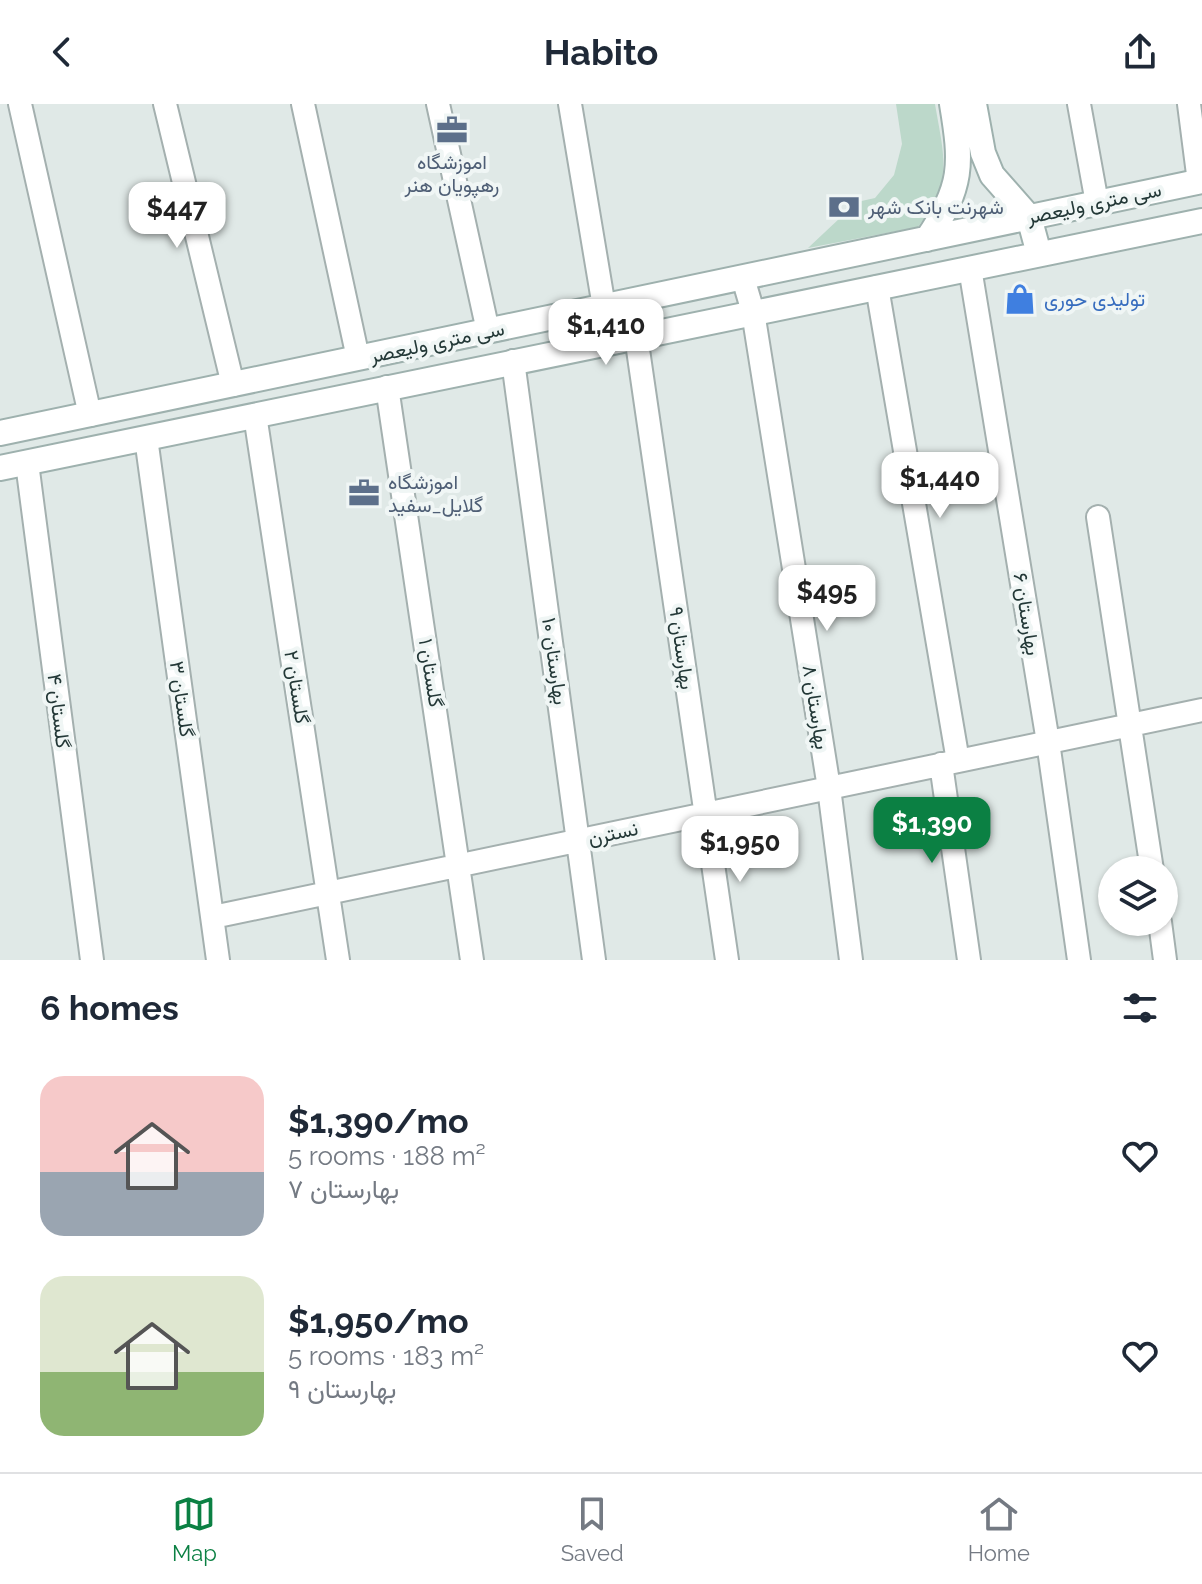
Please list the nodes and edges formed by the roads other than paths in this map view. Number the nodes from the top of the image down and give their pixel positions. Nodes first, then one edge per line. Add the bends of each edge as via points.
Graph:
1 (20, 104) edge
2 (165, 104) edge
3 (303, 104) edge
4 (438, 104) edge
5 (570, 104) edge
6 (952, 104) edge
7 (974, 104) edge
8 (1079, 104) edge
9 (1189, 104) edge
10 (1200, 181) edge
11 (1097, 203) junction
12 (1029, 217) junction
13 (1202, 221) edge
14 (927, 239) junction
15 (1039, 254) junction
16 (970, 268) junction
17 (743, 278) junction
18 (877, 287) junction
19 (604, 307) junction
20 (753, 312) junction
21 (488, 331) junction
22 (636, 336) junction
23 (358, 358) junction
24 (513, 361) junction
25 (233, 385) junction
26 (387, 387) junction
27 (90, 415) junction
28 (255, 415) junction
29 (0, 433) edge
30 (146, 438) junction
31 (27, 463) junction
32 (0, 468) edge
33 (1098, 517) dead end
34 (1202, 710) edge
35 (1131, 725) junction
36 (1048, 742) junction
37 (950, 763) junction
38 (829, 788) junction
39 (707, 813) junction
40 (580, 840) junction
41 (1150, 856) edge
42 (460, 865) junction
43 (329, 893) junction
44 (213, 917) junction
45 (1162, 936) edge
46 (92, 960) edge
47 (218, 960) edge
48 (338, 960) edge
49 (472, 960) edge
50 (594, 960) edge
51 (727, 960) edge
52 (851, 960) edge
53 (969, 960) edge
54 (1079, 960) edge
55 (1165, 960) edge

1 - 27 street
2 - 25 street
3 - 23 street
4 - 21 street
5 - 19 street
6 - 14 main road via 959,179
7 - 12 main road via 992,175
8 - 11 street
9 - 10 street
10 - 11 main road, سی متری ولیعصر
11 - 12 main road, سی متری ولیعصر
12 - 14 main road, سی متری ولیعصر
12 - 15 main road
13 - 15 main road, سی متری ولیعصر
14 - 17 main road, سی متری ولیعصر
15 - 16 main road, سی متری ولیعصر
16 - 18 main road, سی متری ولیعصر
16 - 36 street, بهارستان ۶
17 - 19 main road, سی متری ولیعصر
17 - 20 street, بهارستان ۸
18 - 20 main road, سی متری ولیعصر
18 - 37 street
19 - 21 main road, سی متری ولیعصر
20 - 22 main road, سی متری ولیعصر
20 - 38 street, بهارستان ۸
21 - 23 main road, سی متری ولیعصر
22 - 24 main road, سی متری ولیعصر
22 - 39 street, بهارستان ۹
23 - 25 main road, سی متری ولیعصر
24 - 26 main road, سی متری ولیعصر
24 - 40 street, بهارستان ۱۰
25 - 27 main road, سی متری ولیعصر
26 - 28 main road, سی متری ولیعصر
26 - 42 street, گلستان ۱
27 - 29 main road, سی متری ولیعصر
28 - 30 main road, سی متری ولیعصر
28 - 43 street, گلستان ۲
30 - 31 main road, سی متری ولیعصر
30 - 44 street, گلستان ۳
31 - 32 main road, سی متری ولیعصر
31 - 46 street, گلستان ۴
33 - 35 street
34 - 35 street, نسترن
35 - 36 street, نسترن
35 - 41 street
36 - 37 street, نسترن
36 - 54 street, بهارستان ۶
37 - 38 street, نسترن
37 - 53 street
38 - 39 street, نسترن
38 - 52 street, بهارستان ۸
39 - 40 street, نسترن
39 - 51 street, بهارستان ۹
40 - 42 street, نسترن
40 - 50 street, بهارستان ۱۰
42 - 43 street, نسترن
42 - 49 street, گلستان ۱
43 - 44 street, نسترن
43 - 48 street, گلستان ۲
44 - 47 street, گلستان ۳
45 - 55 street

